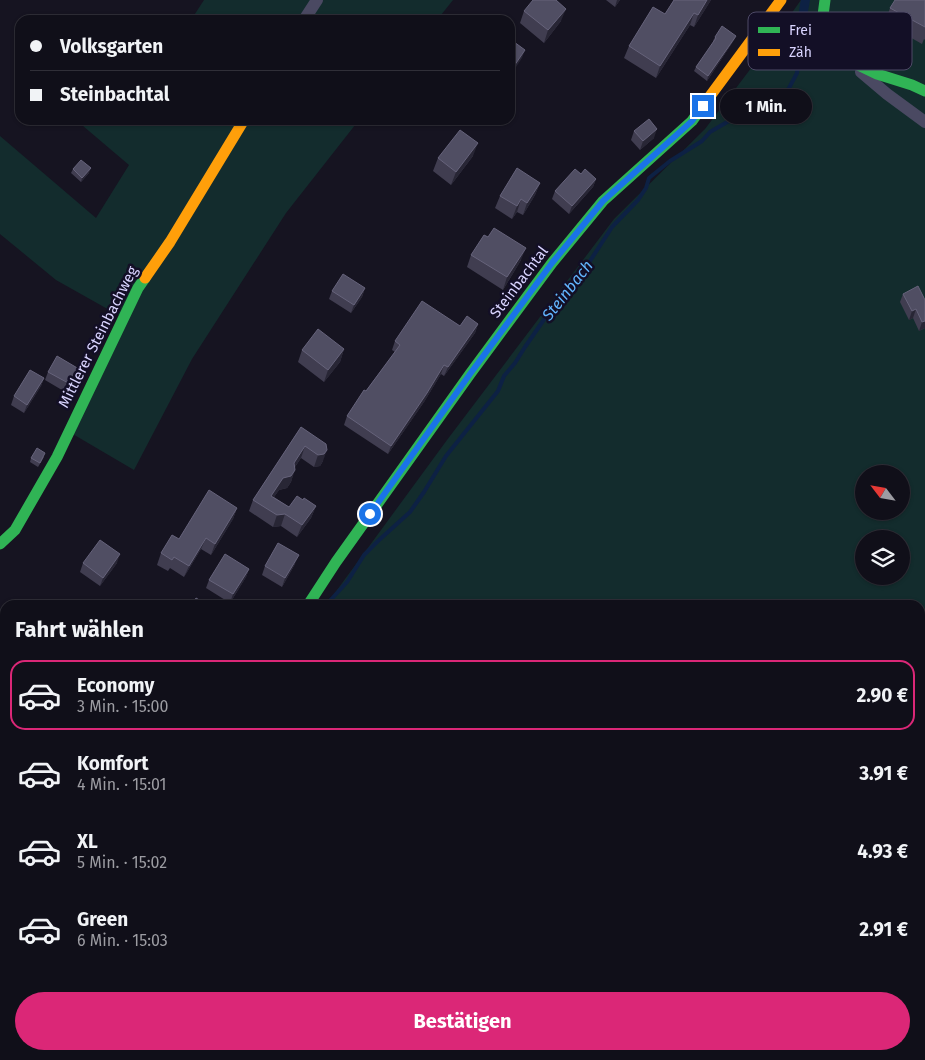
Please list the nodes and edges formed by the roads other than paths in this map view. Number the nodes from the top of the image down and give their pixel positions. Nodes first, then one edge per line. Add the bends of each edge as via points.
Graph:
1 (317, 0) edge
2 (781, 0) edge
3 (772, 12) edge
4 (307, 15) edge
5 (748, 45) edge
6 (859, 70) edge
7 (869, 70) edge
8 (925, 91) edge
9 (925, 122) edge
10 (241, 125) edge
11 (0, 544) edge
12 (311, 600) edge

1 - 4 street
2 - 3 street, Steinbachtal
5 - 12 street, Steinbachtal via 692,121 603,201 552,263
6 - 9 street
7 - 8 street
10 - 11 street, Mittlerer Steinbachweg via 138,288 57,457 15,530

